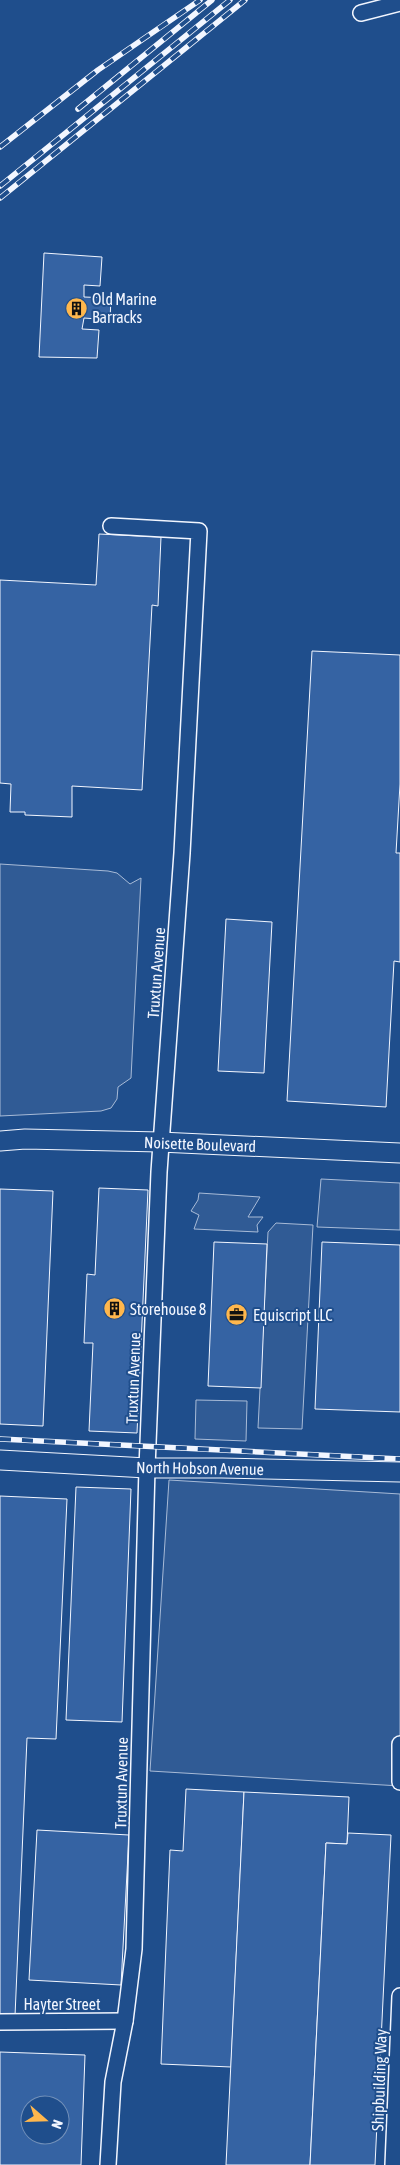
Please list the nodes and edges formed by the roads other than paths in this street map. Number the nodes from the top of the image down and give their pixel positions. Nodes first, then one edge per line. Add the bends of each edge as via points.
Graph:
1 (400, 3) edge
2 (361, 13) dead end
3 (110, 526) dead end
4 (0, 1141) edge
5 (160, 1142) junction
6 (400, 1153) edge
7 (0, 1460) edge
8 (147, 1468) junction
9 (400, 1472) edge
10 (400, 1744) edge
11 (400, 1782) edge
12 (400, 1996) edge
13 (125, 2021) junction
14 (0, 2022) edge
15 (108, 2165) edge
16 (393, 2165) edge

1 - 2 street
3 - 5 street, Truxtun Avenue via 200,531 182,853
4 - 5 street, Noisette Boulevard
5 - 6 street, Noisette Boulevard
5 - 8 street, Truxtun Avenue
7 - 8 street, North Hobson Avenue
8 - 9 street, North Hobson Avenue
8 - 13 street, Truxtun Avenue via 134,1949
10 - 11 street
12 - 16 street, Shipbuilding Way
13 - 14 street, Hayter Street
13 - 15 street, Truxtun Avenue via 113,2082

